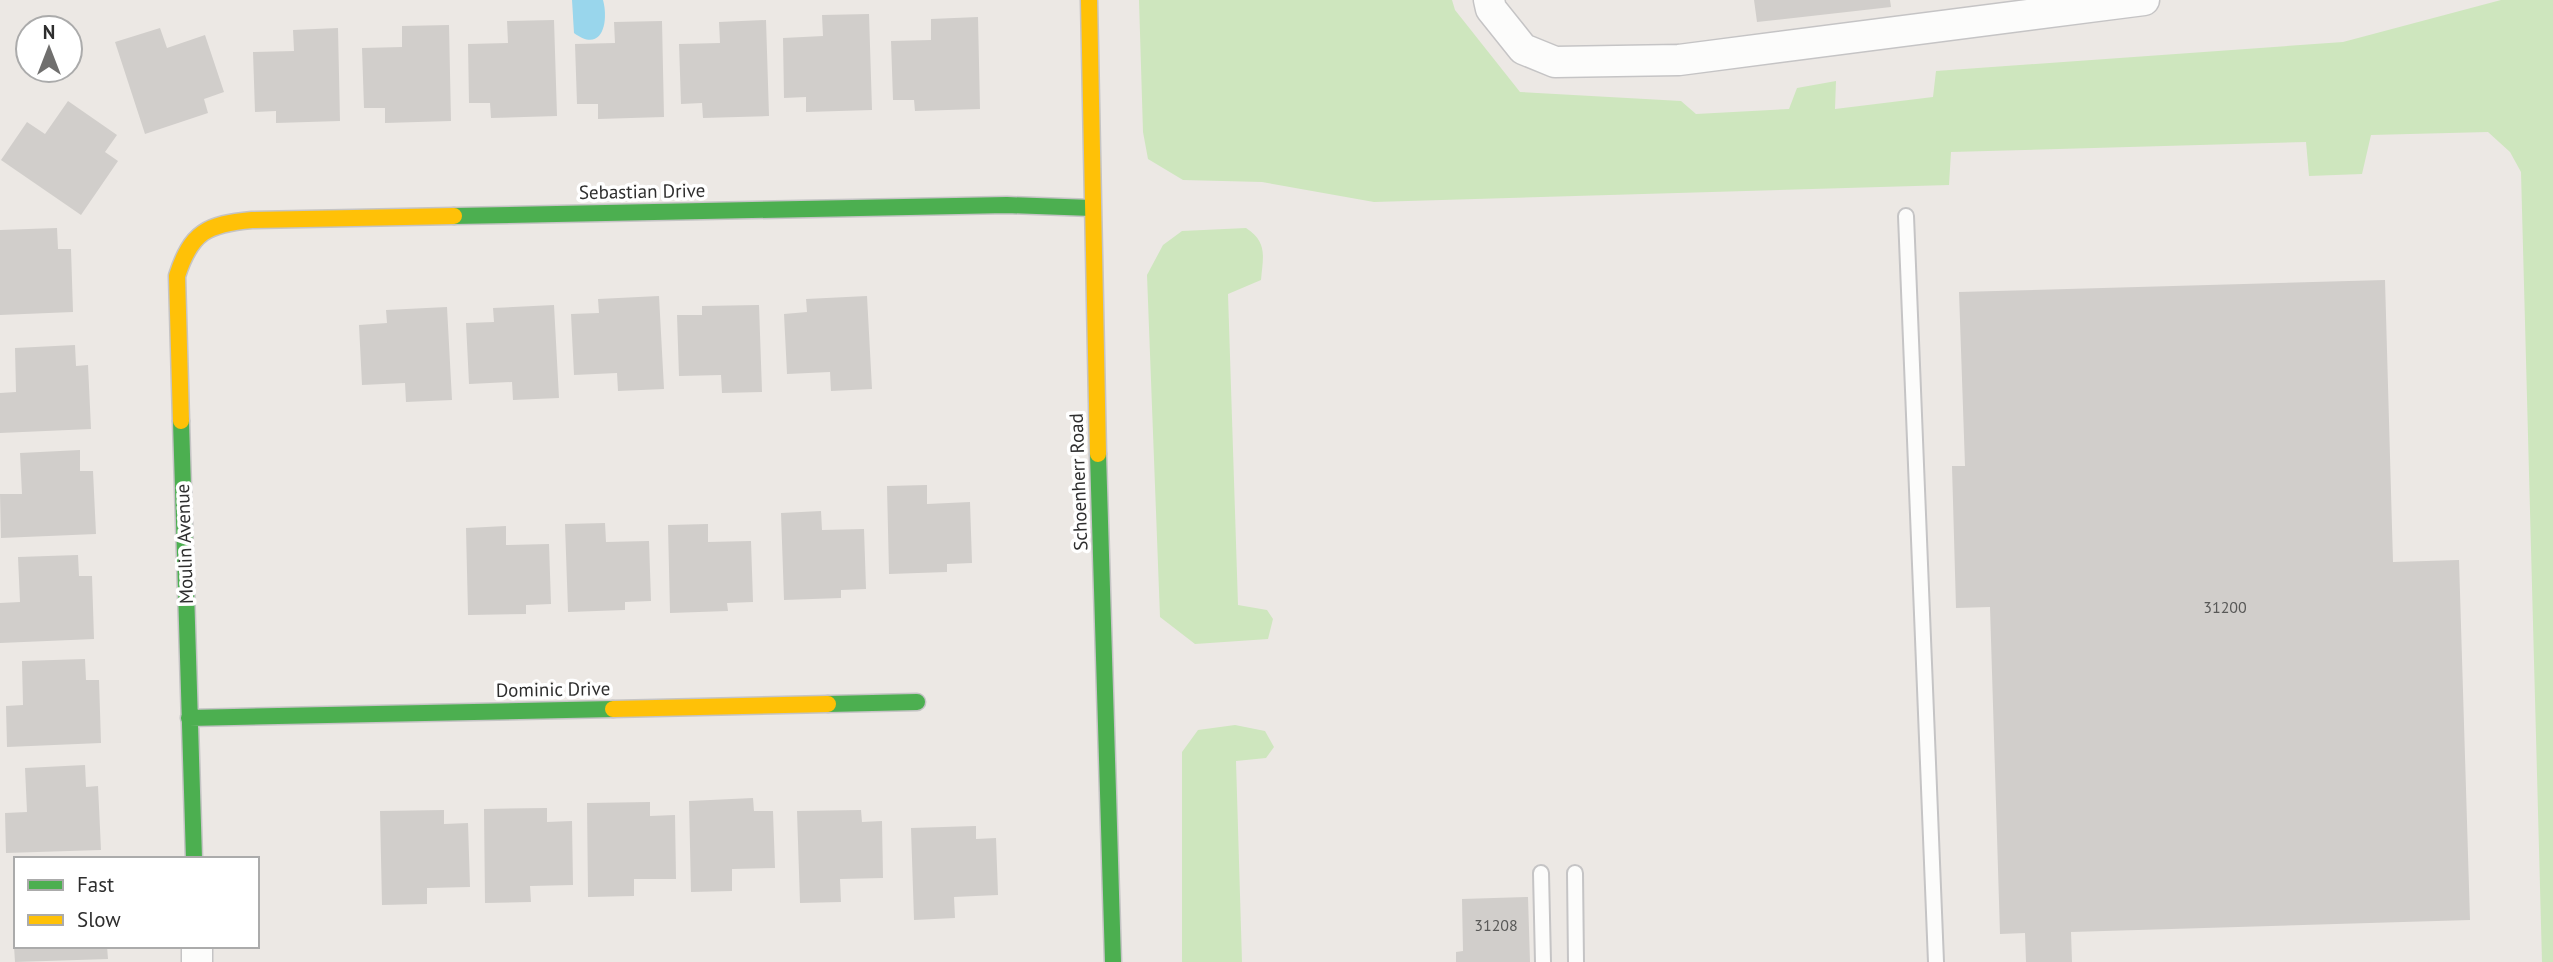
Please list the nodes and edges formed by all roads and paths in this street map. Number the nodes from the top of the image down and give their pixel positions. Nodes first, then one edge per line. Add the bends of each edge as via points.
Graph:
1 (1089, 0) edge
2 (1489, 0) edge
3 (2144, 0) edge
4 (1092, 208) junction
5 (1906, 216) dead end
6 (195, 234) joint
7 (917, 702) dead end
8 (189, 718) junction
9 (194, 857) edge
10 (1541, 873) dead end
11 (1575, 873) dead end
12 (1113, 962) edge
13 (1543, 962) edge
14 (1576, 962) edge
15 (1936, 962) edge

1 - 4 street, Schoenherr Road
2 - 3 street via 1490,9 1522,49 1556,62 1679,60
4 - 6 street, Sebastian Drive via 1006,205 270,219 227,223
4 - 12 street, Schoenherr Road
5 - 15 lane
6 - 8 street, Moulin Avenue via 183,253 177,276
7 - 8 street, Dominic Drive
8 - 9 street, Moulin Avenue
10 - 13 lane
11 - 14 lane

